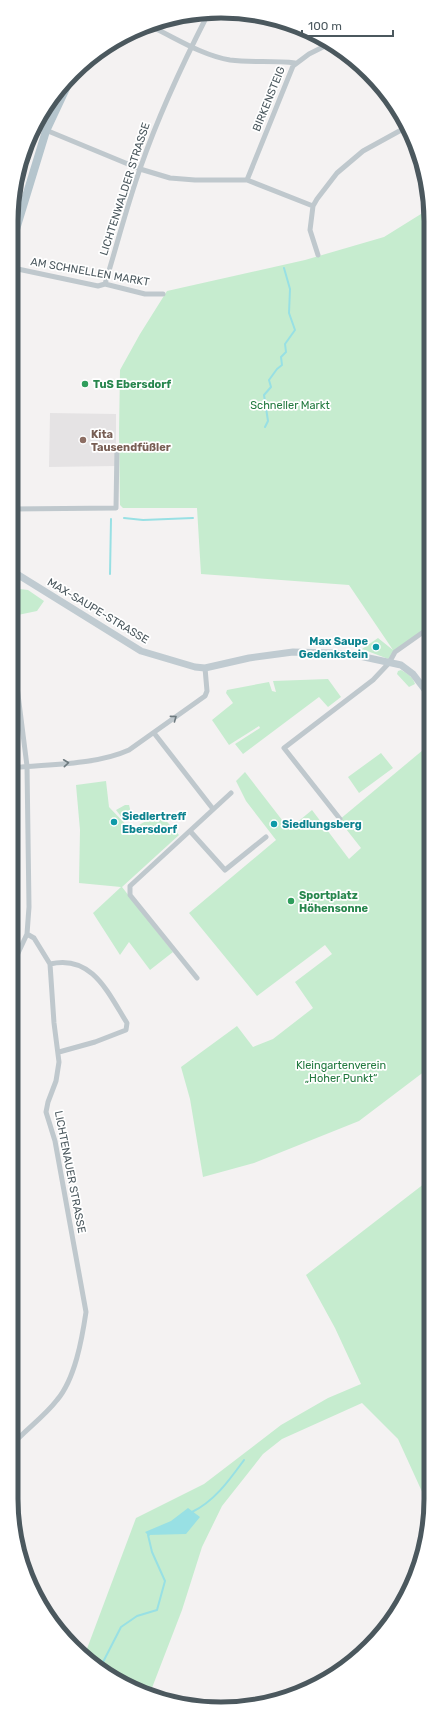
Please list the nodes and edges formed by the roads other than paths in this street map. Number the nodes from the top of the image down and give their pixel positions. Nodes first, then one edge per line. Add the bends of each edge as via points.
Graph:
1 (206, 18) edge
2 (156, 29) edge
3 (324, 46) edge
4 (192, 47) junction
5 (295, 63) junction
6 (65, 91) edge
7 (41, 128) edge
8 (403, 129) dead end
9 (46, 130) junction
10 (140, 169) junction
11 (247, 180) junction
12 (313, 206) junction
13 (18, 222) edge
14 (318, 255) dead end
15 (18, 269) edge
16 (105, 284) junction
17 (163, 294) dead end
18 (117, 448) dead end
19 (18, 509) edge
20 (18, 575) edge
21 (424, 632) edge
22 (389, 663) junction
23 (205, 668) junction
24 (424, 688) edge
25 (18, 695) edge
26 (154, 733) junction
27 (27, 766) junction
28 (18, 767) edge
29 (231, 792) dead end
30 (213, 809) junction
31 (340, 819) dead end
32 (190, 831) junction
33 (266, 837) dead end
34 (27, 934) junction
35 (18, 953) edge
36 (50, 964) junction
37 (197, 978) dead end
38 (59, 1052) junction
39 (18, 1439) edge

1 - 4 street, LICHTENWALDER STRASSE
2 - 4 street
3 - 5 street, BIRKENSTEIG
4 - 5 street via 229,60
4 - 10 street, LICHTENWALDER STRASSE via 166,102
5 - 11 street, BIRKENSTEIG
6 - 9 main road
7 - 9 street
8 - 12 street via 363,151 338,173
9 - 10 street
9 - 13 main road
10 - 11 street via 170,178
10 - 16 street, LICHTENWALDER STRASSE
11 - 12 street
12 - 14 street via 310,230
15 - 16 street, AM SCHNELLEN MARKT via 98,286
16 - 17 street, AM SCHNELLEN MARKT via 145,294
18 - 19 street via 116,508
20 - 23 street, MAX-SAUPE-STRASSE via 141,651
21 - 22 street via 395,652
22 - 23 street, MAX-SAUPE-STRASSE via 355,655 293,652
22 - 24 street, MAX-SAUPE-STRASSE via 401,665 413,674
22 - 31 street via 373,680 284,748
26 -> 23 street via 205,696
25 - 27 street
27 -> 26 street via 116,756
26 - 30 street
27 - 28 street
27 - 34 street
29 - 30 street
30 - 32 street
32 - 33 street via 225,870
32 - 37 street via 130,886 130,895
34 - 35 street
34 - 36 street, LICHTENAUER STRASSE via 34,938
36 - 38 street, LICHTENAUER STRASSE via 54,1023
36 - 38 street via 76,964 93,973 127,1023 126,1030
38 - 39 street, LICHTENAUER STRASSE via 56,1081 46,1112 55,1141 86,1312 83,1334 65,1389 57,1402

